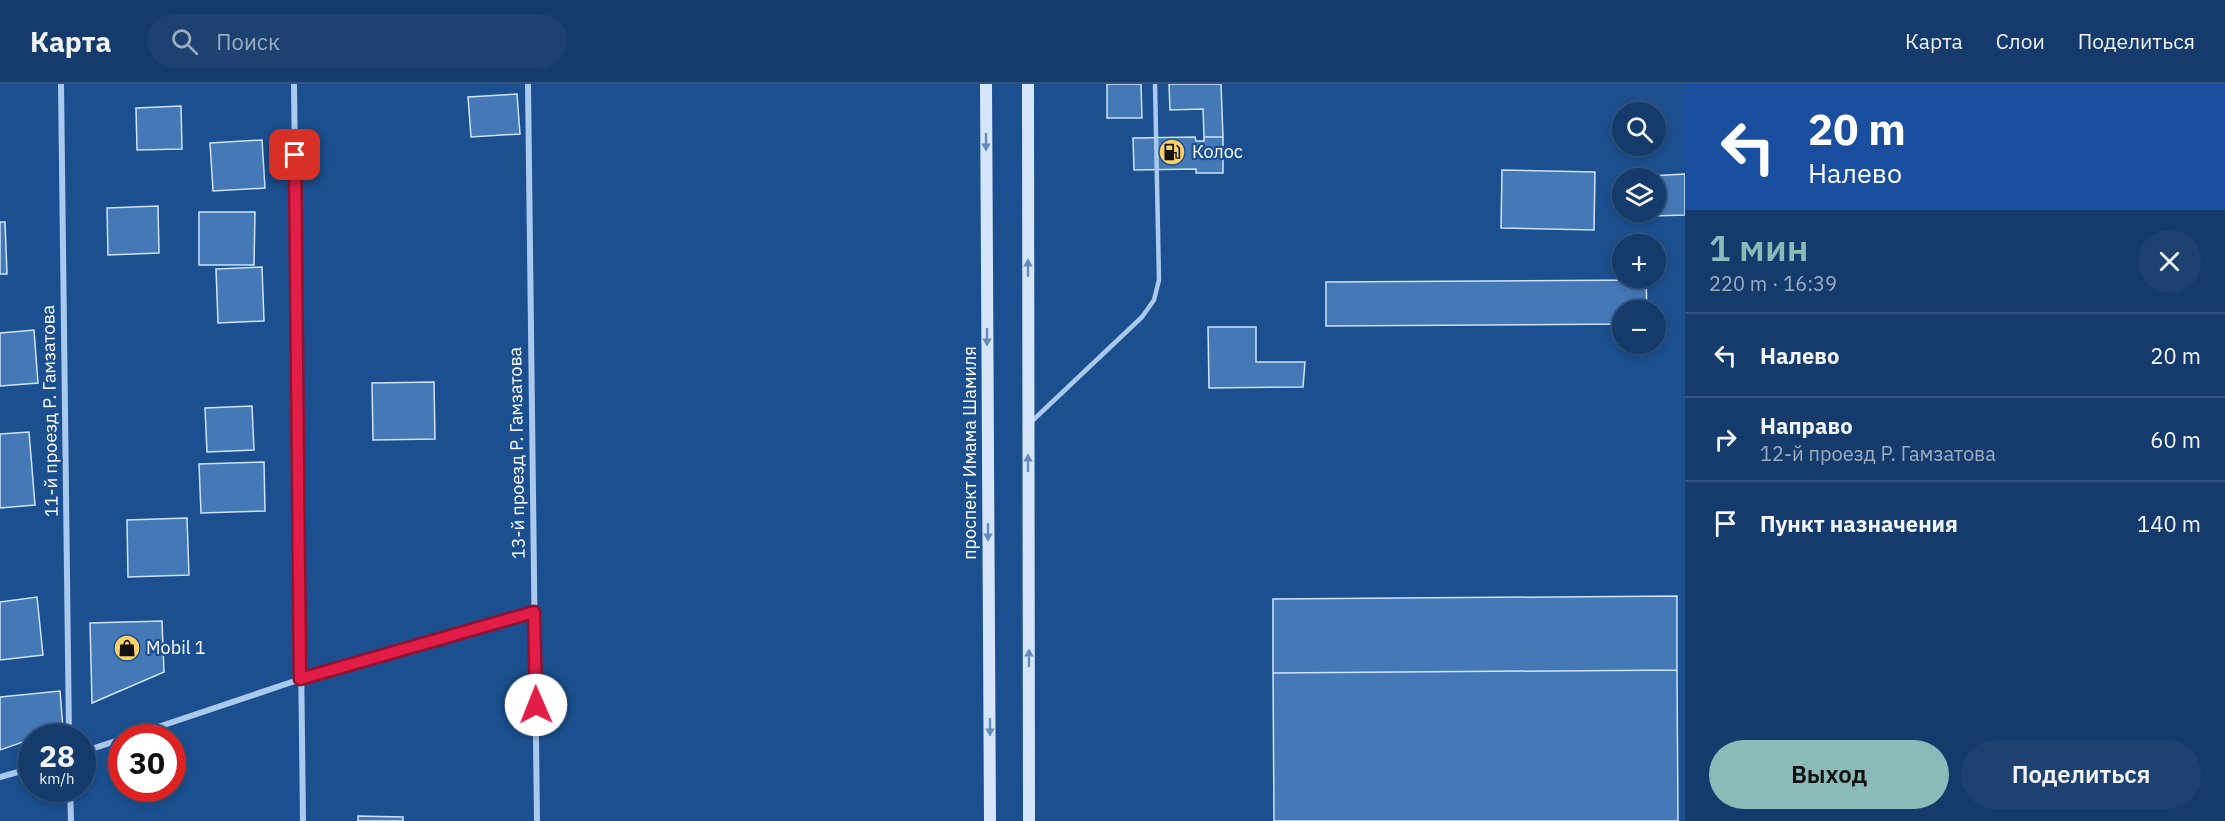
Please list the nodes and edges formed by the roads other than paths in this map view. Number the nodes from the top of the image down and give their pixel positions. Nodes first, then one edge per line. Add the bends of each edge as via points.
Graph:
1 (61, 84) edge
2 (294, 84) edge
3 (528, 84) edge
4 (986, 84) edge
5 (1028, 84) edge
6 (1155, 84) edge
7 (1028, 425) junction
8 (534, 612) junction
9 (300, 679) junction
10 (69, 724) edge
11 (167, 724) edge
12 (18, 772) edge
13 (0, 777) edge
14 (70, 802) edge
15 (71, 821) edge
16 (303, 821) edge
17 (537, 821) edge
18 (990, 821) edge
19 (1029, 821) edge

1 - 10 street, 11-й проезд Р. Гамзатова
2 - 9 street
3 - 8 street, 13-й проезд Р. Гамзатова
4 -> 18 main road, проспект Имама Шамиля
7 -> 5 main road
6 - 7 lane via 1159,280 1154,300
19 -> 7 main road
8 - 9 street
8 - 17 street, 13-й проезд Р. Гамзатова
9 - 11 street
9 - 16 street
12 - 13 street
14 - 15 street

